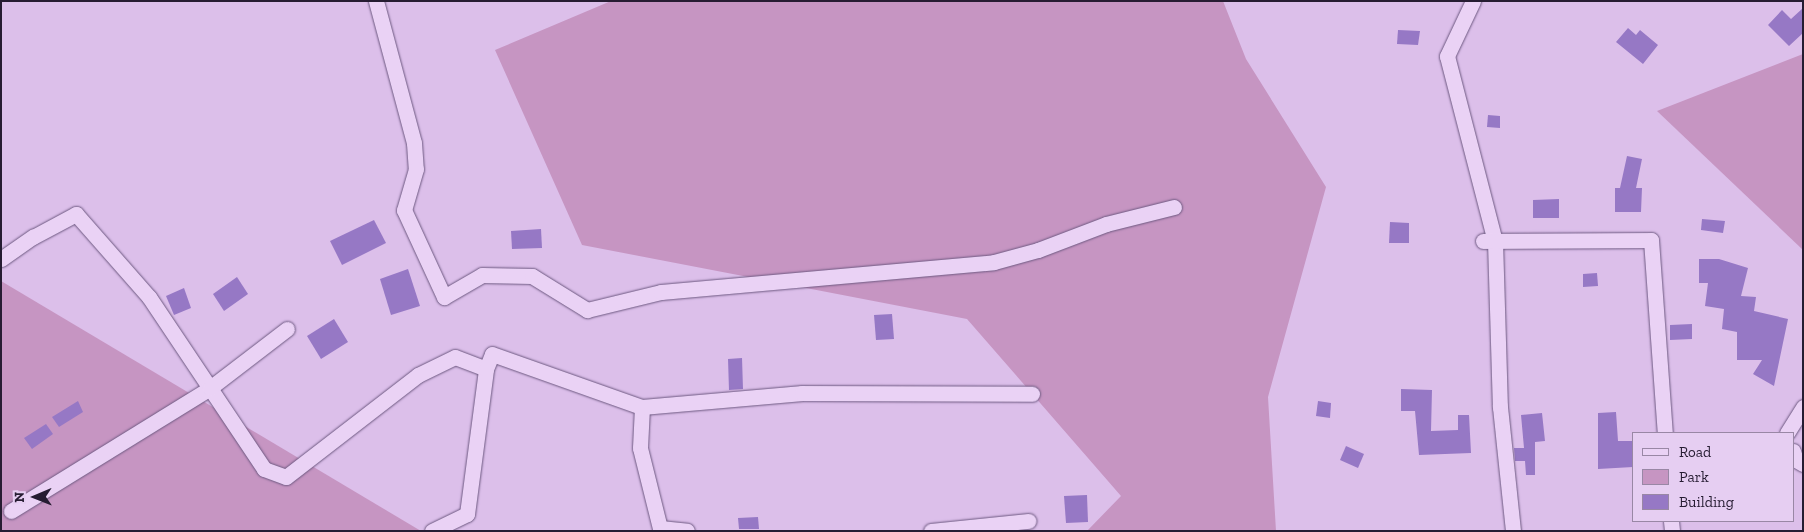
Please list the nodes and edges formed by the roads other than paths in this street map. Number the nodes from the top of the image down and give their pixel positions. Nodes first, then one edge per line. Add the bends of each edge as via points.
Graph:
1 (376, 1) edge
2 (1473, 1) edge
3 (1174, 207) dead end
4 (1489, 241) junction
5 (1, 259) edge
6 (287, 330) dead end
7 (486, 369) junction
8 (210, 388) junction
9 (1032, 394) dead end
10 (642, 407) junction
11 (1803, 407) edge
12 (1665, 432) edge
13 (1788, 432) edge
14 (1794, 454) edge
15 (1803, 464) edge
16 (11, 511) dead end
17 (1028, 521) dead end
18 (432, 531) edge
19 (688, 531) edge
20 (931, 531) edge
21 (1514, 531) edge

1 - 3 street via 414,143 416,169 404,210 444,297 482,275 532,276 587,310 662,292 994,262 1038,250 1106,224
2 - 4 street via 1447,56
4 - 12 street via 1651,240
4 - 21 street via 1500,407
5 - 8 street via 76,214 149,297
6 - 8 street
7 - 8 street via 455,357 418,375 286,477 264,469
7 - 10 street via 492,354
7 - 18 street via 467,514
8 - 16 street
9 - 10 street via 802,393
10 - 19 street via 640,448 660,528
11 - 13 street
14 - 15 street via 1796,460
17 - 20 street

